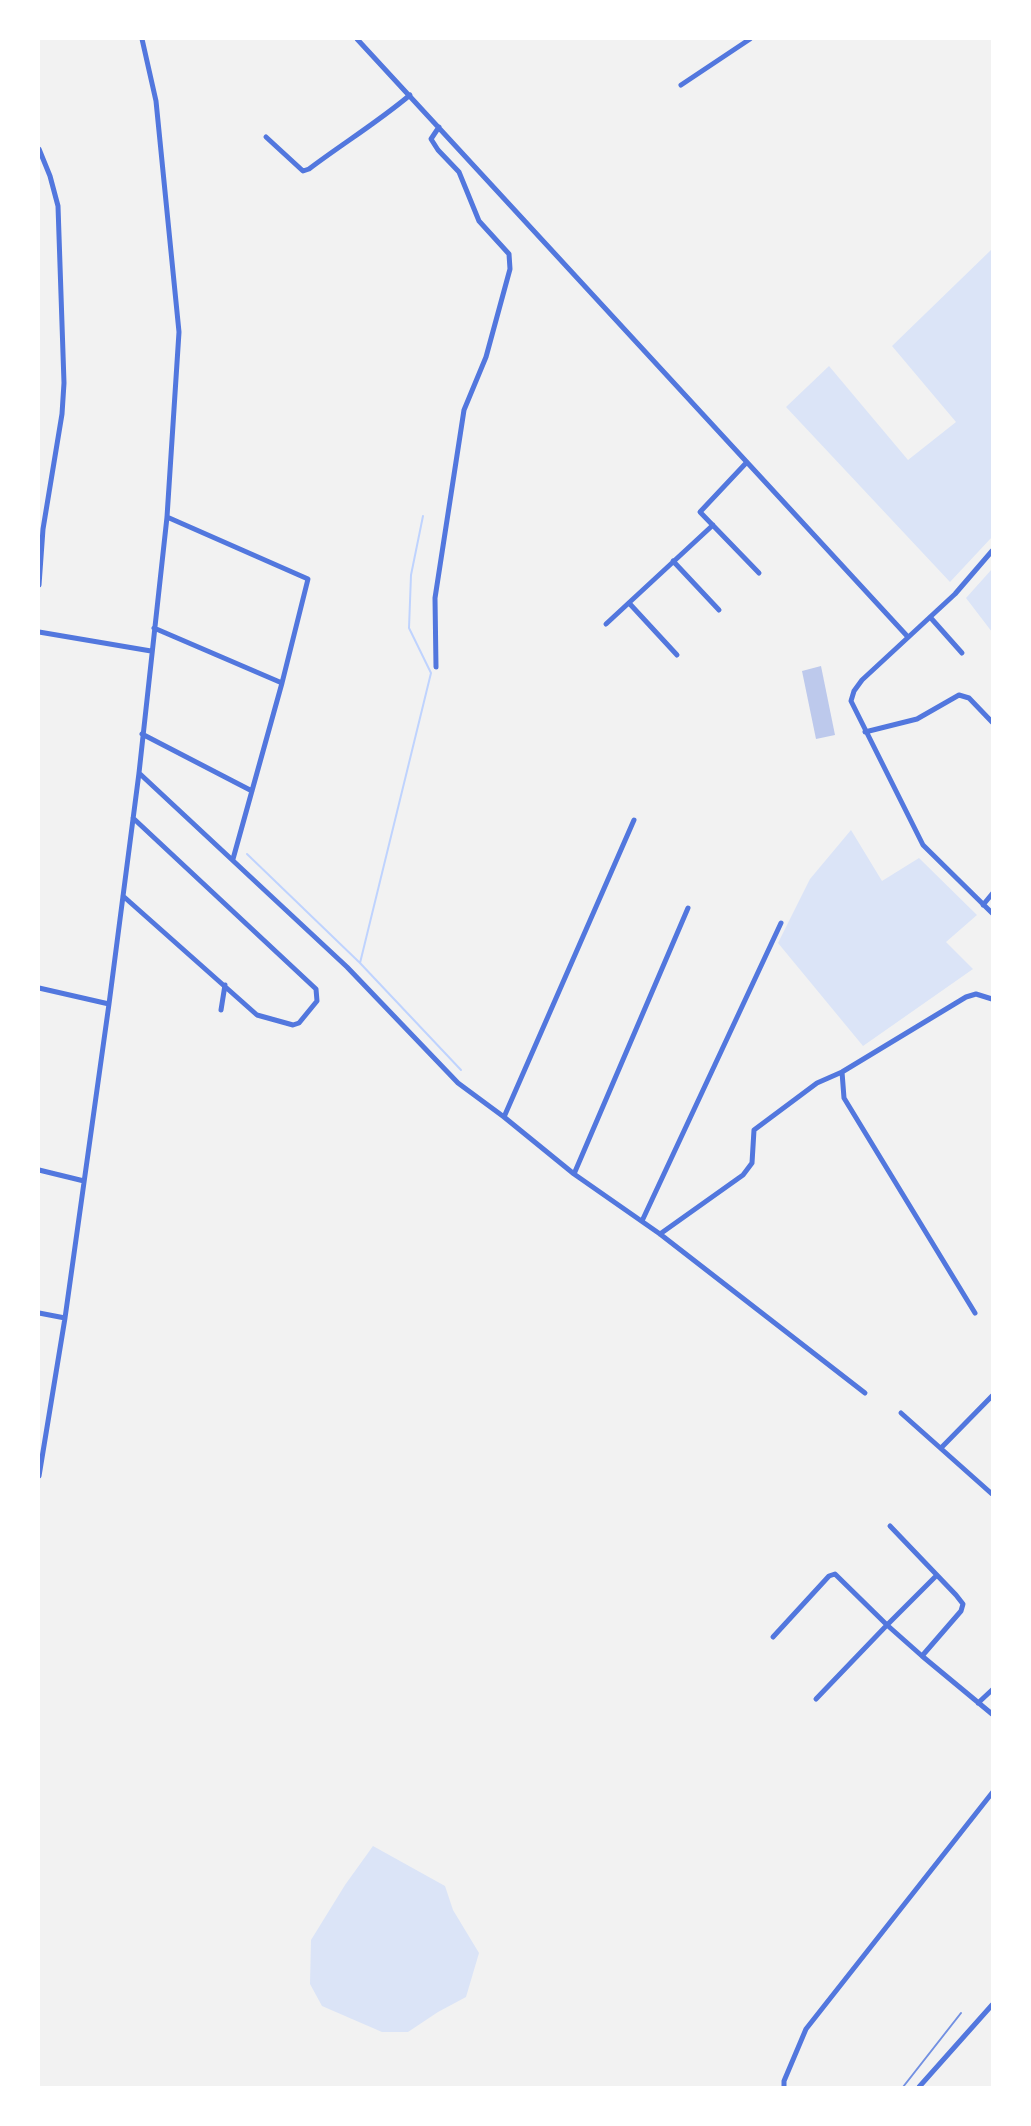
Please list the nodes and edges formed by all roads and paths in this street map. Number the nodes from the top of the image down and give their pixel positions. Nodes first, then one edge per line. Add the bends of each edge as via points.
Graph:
1 (142, 39) edge
2 (357, 39) edge
3 (750, 39) edge
4 (681, 85) dead end
5 (410, 95) junction
6 (440, 127) junction
7 (266, 137) dead end
8 (39, 149) edge
9 (747, 462) junction
10 (167, 517) junction
11 (713, 525) junction
12 (992, 551) edge
13 (674, 561) junction
14 (759, 573) dead end
15 (39, 585) edge
16 (629, 603) junction
17 (719, 610) dead end
18 (930, 617) junction
19 (606, 624) dead end
20 (154, 628) junction
21 (39, 632) edge
22 (908, 637) junction
23 (151, 651) junction
24 (962, 653) dead end
25 (677, 655) dead end
26 (436, 667) dead end
27 (282, 682) junction
28 (992, 722) edge
29 (865, 732) junction
30 (142, 734) junction
31 (139, 773) junction
32 (252, 791) junction
33 (133, 818) junction
34 (634, 820) dead end
35 (233, 860) junction
36 (992, 894) edge
37 (123, 896) junction
38 (983, 905) junction
39 (688, 908) dead end
40 (992, 913) edge
41 (781, 923) dead end
42 (225, 986) junction
43 (39, 988) edge
44 (992, 999) edge
45 (109, 1004) junction
46 (221, 1010) dead end
47 (842, 1072) junction
48 (504, 1117) junction
49 (39, 1170) edge
50 (574, 1173) junction
51 (84, 1181) junction
52 (642, 1221) junction
53 (660, 1234) junction
54 (39, 1312) edge
55 (975, 1313) dead end
56 (66, 1318) junction
57 (865, 1393) dead end
58 (992, 1396) edge
59 (901, 1413) dead end
60 (941, 1448) junction
61 (39, 1476) edge
62 (992, 1494) edge
63 (890, 1527) dead end
64 (937, 1575) junction
65 (887, 1625) junction
66 (773, 1637) dead end
67 (922, 1656) junction
68 (992, 1690) edge
69 (816, 1700) dead end
70 (978, 1703) junction
71 (992, 1714) edge
72 (992, 1792) edge
73 (992, 2005) edge
74 (783, 2087) edge
75 (919, 2087) edge

1 - 10 street via 156,101 179,332
2 - 5 street
3 - 4 street
5 - 6 street
5 - 7 street via 303,171
6 - 9 street
6 - 26 street via 431,139 459,172 479,221 509,254 510,269 486,357 464,410 435,598
8 - 15 street via 58,206 64,374
9 - 11 street via 699,512
9 - 22 street
10 - 20 street
10 - 27 street via 308,579
11 - 13 street
11 - 14 street
12 - 18 street
13 - 16 street
13 - 17 street
16 - 19 street
16 - 25 street
18 - 22 street
18 - 24 street
20 - 23 street
20 - 27 street
21 - 23 street
22 - 29 street via 854,691 851,701
23 - 30 street
27 - 32 street
28 - 29 street via 969,698 959,695 917,719
29 - 38 street via 923,845
30 - 31 street
30 - 32 street
31 - 33 street
31 - 35 street
32 - 35 street
33 - 37 street
33 - 42 street via 318,994 305,1016 293,1025 257,1015
34 - 48 street
35 - 48 street via 347,967 458,1083
36 - 38 street
37 - 42 street
37 - 45 street
38 - 40 street
39 - 50 street
41 - 52 street
42 - 46 street
43 - 45 street
44 - 47 street via 976,994 956,1002
45 - 51 street
47 - 53 street via 817,1083 754,1130 752,1163 743,1175
47 - 55 street via 844,1098
48 - 50 street
49 - 51 street
50 - 52 street
51 - 56 street
52 - 53 street
53 - 57 street
54 - 56 street
56 - 61 street
58 - 60 street
59 - 60 street
60 - 62 street
63 - 64 street
64 - 65 street
64 - 67 street via 963,1604
65 - 66 street via 835,1574
65 - 67 street
65 - 69 street
67 - 70 street
68 - 70 street
70 - 71 street
72 - 74 street via 806,2030
73 - 75 street

